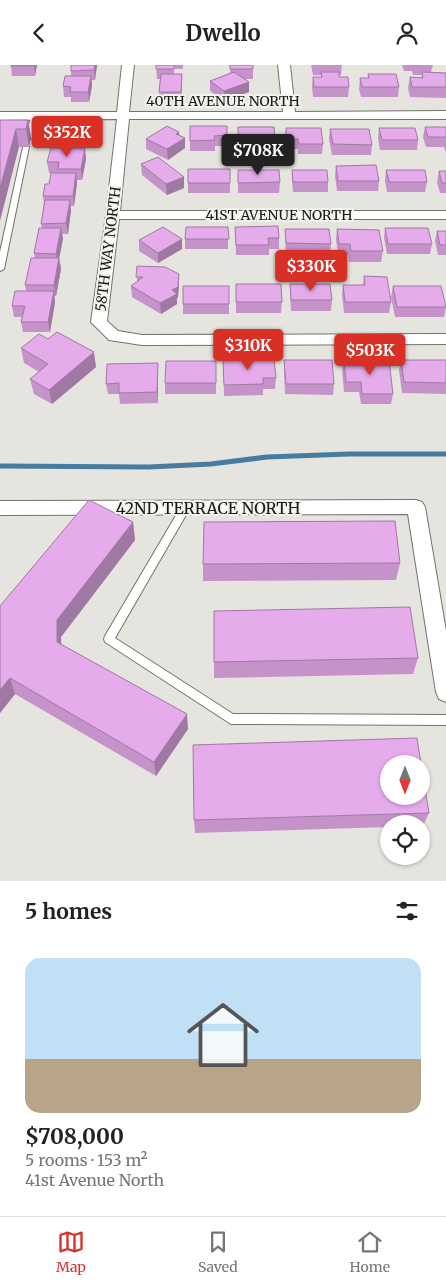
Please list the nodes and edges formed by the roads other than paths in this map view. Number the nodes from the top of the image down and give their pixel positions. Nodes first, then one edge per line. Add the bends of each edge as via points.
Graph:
1 (128, 65) edge
2 (284, 65) edge
3 (122, 115) junction
4 (446, 115) edge
5 (0, 116) edge
6 (34, 116) junction
7 (289, 116) junction
8 (29, 138) edge
9 (26, 147) dead end
10 (113, 215) junction
11 (446, 215) edge
12 (2, 255) edge
13 (0, 269) edge
14 (446, 339) edge
15 (185, 508) junction
16 (0, 509) edge
17 (446, 692) edge
18 (446, 720) edge

1 - 3 street, 58TH WAY NORTH
2 - 7 street
3 - 6 street, 40TH AVENUE NORTH
3 - 7 street, 40TH AVENUE NORTH
3 - 10 street, 58TH WAY NORTH
4 - 7 street, 40TH AVENUE NORTH
5 - 6 street, 40TH AVENUE NORTH
6 - 8 lane
9 - 12 lane
10 - 11 street, 41ST AVENUE NORTH
10 - 14 street, 58TH WAY NORTH via 99,322 114,337 142,340
12 - 13 lane
15 - 16 street, 42ND TERRACE NORTH
15 - 17 street, 42ND TERRACE NORTH via 416,507
15 - 18 lane via 109,639 231,719

